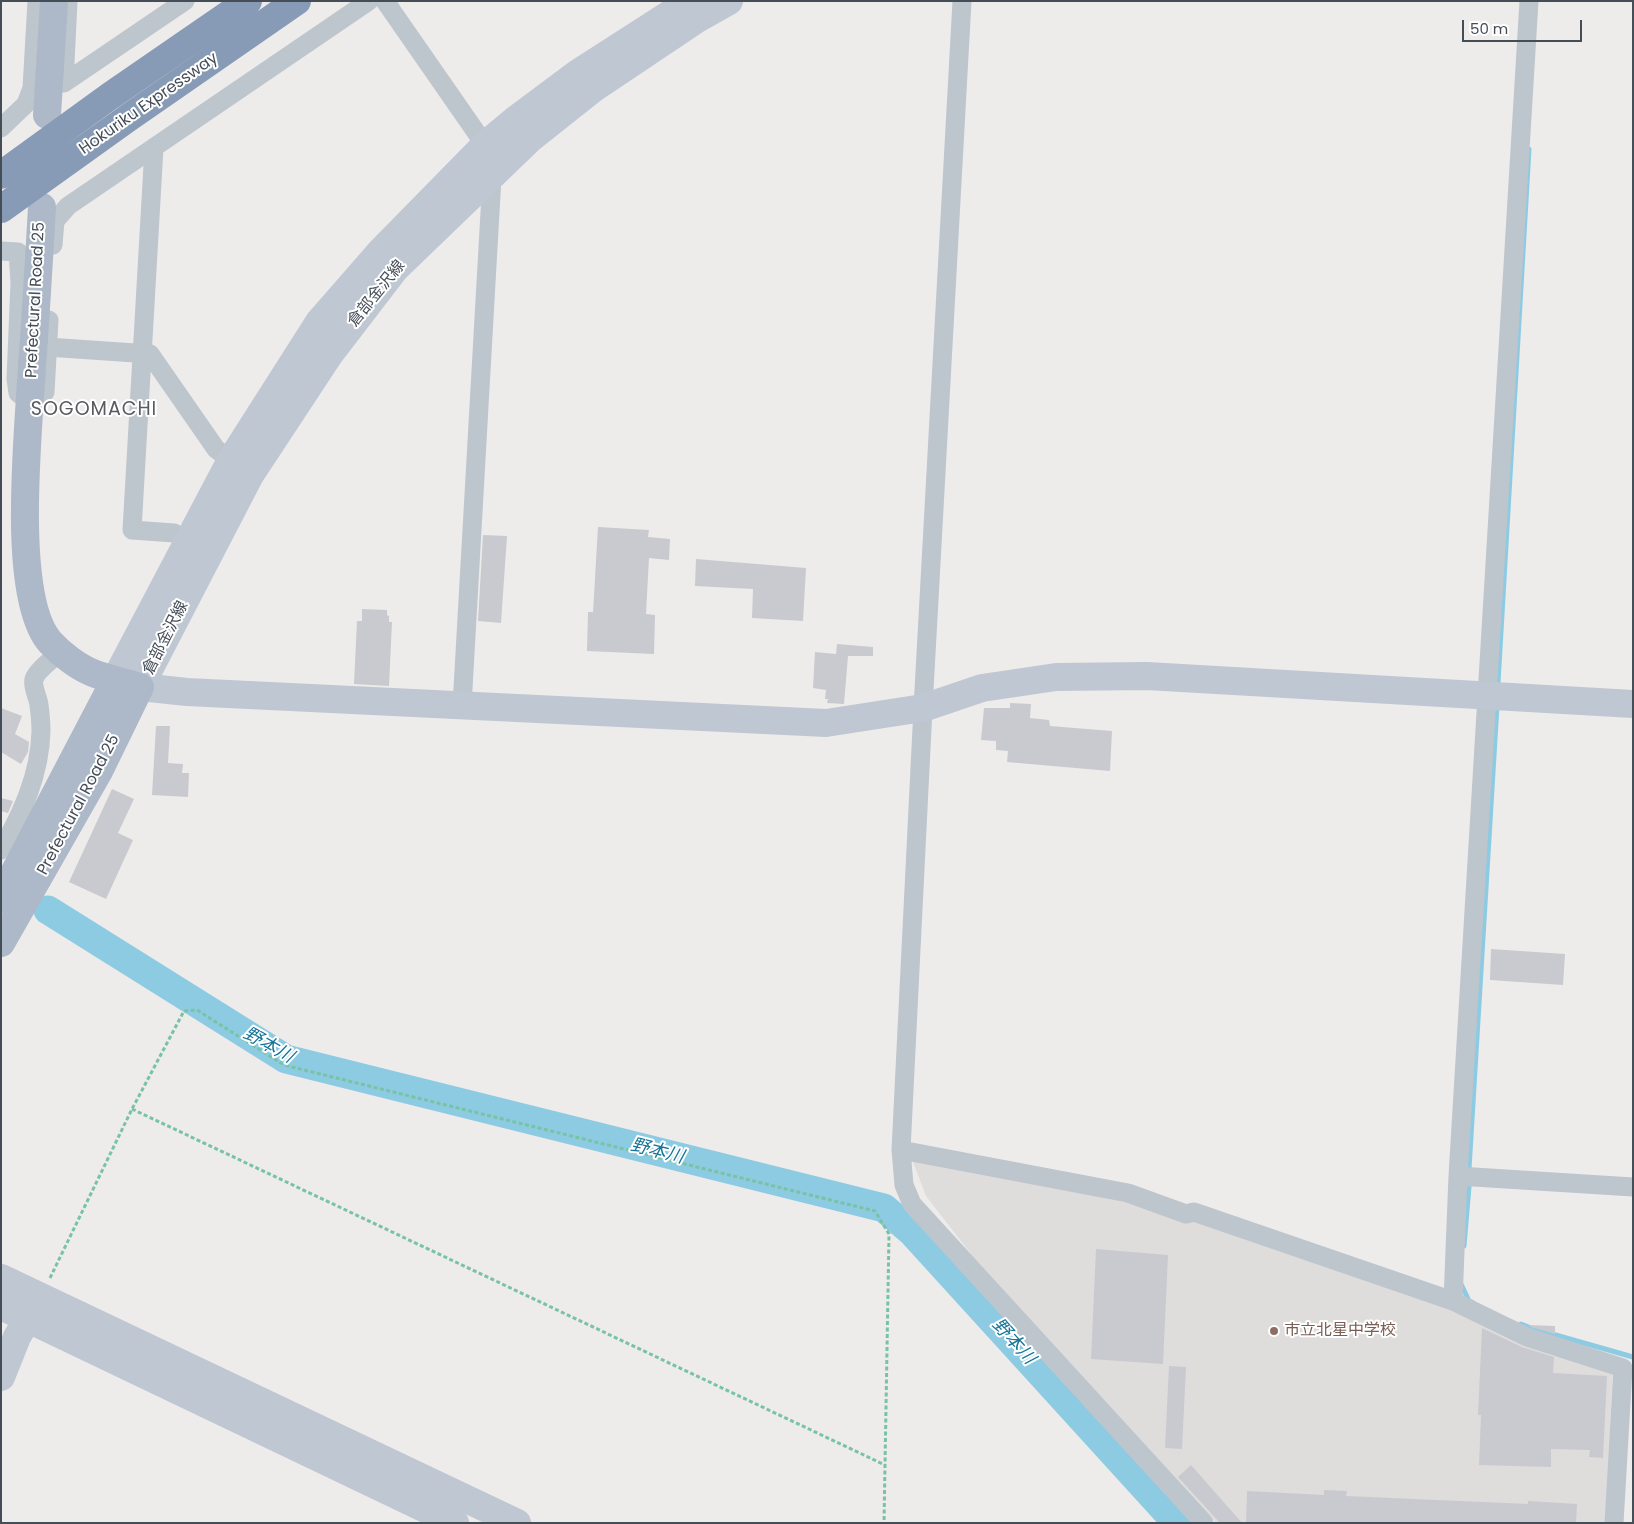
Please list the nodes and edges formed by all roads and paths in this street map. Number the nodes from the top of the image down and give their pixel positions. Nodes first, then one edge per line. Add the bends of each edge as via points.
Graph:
1 (37, 1) edge
2 (54, 1) edge
3 (68, 1) edge
4 (185, 1) edge
5 (248, 1) edge
6 (297, 1) edge
7 (369, 1) edge
8 (386, 1) edge
9 (690, 1) edge
10 (729, 1) edge
11 (962, 1) edge
12 (1529, 1) edge
13 (47, 115) dead end
14 (1, 128) edge
15 (485, 146) junction
16 (154, 148) junction
17 (1, 174) edge
18 (492, 177) junction
19 (42, 207) dead end
20 (1, 209) edge
21 (1, 251) edge
22 (47, 347) junction
23 (142, 353) junction
24 (30, 402) junction
25 (231, 460) junction
26 (188, 540) junction
27 (61, 651) junction
28 (128, 683) junction
29 (1486, 695) junction
30 (1633, 704) edge
31 (462, 706) junction
32 (923, 708) junction
33 (1, 850) edge
34 (1, 898) edge
35 (1, 944) edge
36 (132, 1109) junction
37 (901, 1150) junction
38 (1458, 1176) junction
39 (1633, 1187) edge
40 (1, 1278) edge
41 (1452, 1301) junction
42 (1, 1306) edge
43 (34, 1308) junction
44 (1, 1377) edge
45 (885, 1465) junction
46 (447, 1489) junction
47 (439, 1520) edge
48 (517, 1523) edge
49 (884, 1523) edge
50 (1204, 1523) edge
51 (1614, 1523) edge

1 - 14 street via 32,88 26,104
2 - 13 main road
3 - 4 street via 64,83
5 - 17 highway, Hokuriku Expressway
6 - 20 highway, Hokuriku Expressway
7 - 16 street
8 - 15 street
9 - 15 street, 倉部金沢線 via 578,73
10 - 18 street, 倉部金沢線 via 594,88 531,138
11 - 32 street
12 - 29 street
15 - 18 street
15 - 25 street, 倉部金沢線 via 381,251 319,322
16 - 22 street via 68,206 55,221
16 - 23 street
18 - 28 street, 倉部金沢線 via 395,269 329,355 250,475
18 - 31 street
19 - 24 main road, Prefectural Road 25
21 - 24 street via 18,252 16,379 18,393
22 - 23 street
22 - 24 street via 45,392
23 - 25 street via 150,354 216,450
23 - 26 street via 132,530 174,533
24 - 27 main road, Prefectural Road 25 via 25,548 40,624 50,641
25 - 26 street, 倉部金沢線
26 - 28 street, 倉部金沢線
27 - 28 main road, Prefectural Road 25 via 92,673
27 - 33 street via 35,677 39,703 38,759 28,798
28 - 31 street via 187,692
28 - 34 main road, Prefectural Road 25
28 - 35 main road, Prefectural Road 25 via 99,771
29 - 30 street
29 - 32 street via 1147,676 1056,677 982,688
29 - 38 street
31 - 32 street via 826,723
32 - 37 street
36 - 43 path
36 - 45 path
36 - 45 path via 184,1011 197,1010 284,1065 875,1211 889,1234
37 - 41 street via 1128,1193 1186,1214 1194,1212
37 - 50 street via 904,1185 912,1204
38 - 39 street
38 - 41 street
40 - 43 street
41 - 51 street via 1527,1337 1623,1368
42 - 43 street
43 - 44 street
43 - 46 street
43 - 47 street
45 - 49 path
46 - 47 street
46 - 48 street

